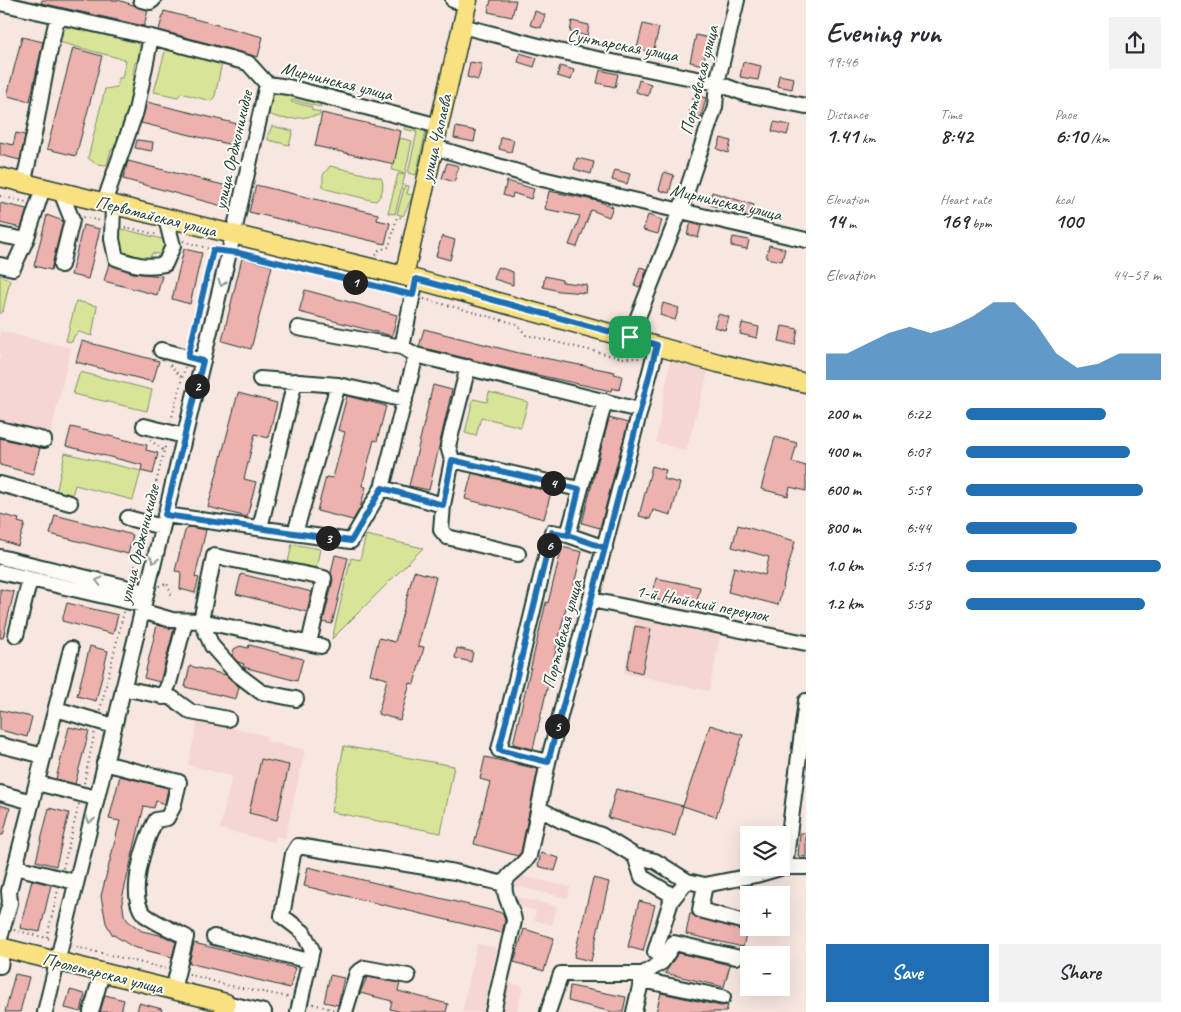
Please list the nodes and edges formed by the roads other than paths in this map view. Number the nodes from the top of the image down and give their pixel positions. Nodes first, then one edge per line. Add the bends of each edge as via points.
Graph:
1 (141, 0) edge
2 (153, 0) edge
3 (737, 0) edge
4 (463, 1) edge
5 (0, 3) edge
6 (58, 16) junction
7 (462, 26) junction
8 (150, 37) junction
9 (718, 83) junction
10 (267, 84) junction
11 (806, 106) edge
12 (439, 126) junction
13 (434, 147) junction
14 (0, 177) edge
15 (23, 183) junction
16 (43, 188) junction
17 (61, 192) junction
18 (108, 204) junction
19 (680, 211) junction
20 (166, 219) junction
21 (0, 235) edge
22 (26, 240) junction
23 (806, 240) edge
24 (231, 244) junction
25 (0, 265) edge
26 (61, 265) dead end
27 (411, 284) junction
28 (298, 328) dead end
29 (630, 337) junction
30 (402, 347) junction
31 (656, 351) junction
32 (164, 355) road end
33 (416, 355) junction
34 (203, 361) junction
35 (468, 367) junction
36 (260, 379) dead end
37 (295, 382) junction
38 (806, 383) edge
39 (338, 385) junction
40 (405, 400) junction
41 (605, 401) junction
42 (639, 410) junction
43 (0, 429) edge
44 (146, 432) road end
45 (184, 436) junction
46 (44, 440) dead end
47 (452, 460) junction
48 (0, 484) edge
49 (382, 488) junction
50 (579, 489) junction
51 (70, 503) dead end
52 (443, 505) junction
53 (128, 518) dead end
54 (164, 521) junction
55 (260, 528) junction
56 (295, 533) junction
57 (568, 535) junction
58 (605, 548) junction
59 (518, 554) dead end
60 (0, 557) edge
61 (0, 572) edge
62 (30, 579) junction
63 (591, 600) junction
64 (144, 603) junction
65 (201, 621) junction
66 (185, 622) junction
67 (16, 635) dead end
68 (806, 643) edge
69 (71, 649) dead end
70 (123, 688) junction
71 (163, 697) junction
72 (296, 699) dead end
73 (806, 701) edge
74 (56, 709) junction
75 (228, 719) dead end
76 (114, 726) junction
77 (0, 745) edge
78 (44, 756) junction
79 (548, 762) junction
80 (801, 763) edge
81 (104, 764) junction
82 (37, 783) junction
83 (0, 793) edge
84 (96, 798) junction
85 (32, 802) junction
86 (540, 809) junction
87 (789, 826) edge
88 (635, 856) junction
89 (16, 867) junction
90 (790, 867) edge
91 (806, 867) edge
92 (751, 876) edge
93 (687, 881) junction
94 (75, 882) junction
95 (504, 884) junction
96 (705, 885) junction
97 (5, 890) edge
98 (671, 901) junction
99 (740, 921) edge
100 (214, 937) dead end
101 (1, 945) edge
102 (655, 952) dead end
103 (736, 957) dead end
104 (309, 961) junction
105 (56, 962) junction
106 (0, 966) edge
107 (102, 973) junction
108 (408, 976) dead end
109 (643, 977) junction
110 (173, 990) junction
111 (724, 996) dead end
112 (225, 1008) edge
113 (45, 1012) edge
114 (91, 1012) edge
115 (264, 1012) edge
116 (298, 1012) edge
117 (345, 1012) edge
118 (492, 1012) edge
119 (548, 1012) edge
120 (634, 1012) edge

1 - 2 street
3 - 9 street, Портовская улица
4 - 7 main road, улица Чапаева
5 - 6 street, Мирнинская улица
6 - 8 street, Мирнинская улица
6 - 15 street via 47,55
7 - 9 street, Сунтарская улица via 558,51
7 - 12 main road, улица Чапаева
8 - 10 street, Мирнинская улица via 248,63
8 - 18 street via 136,111
9 - 11 street, Сунтарская улица via 746,94
9 - 19 street, Портовская улица via 715,107
10 - 12 street, Мирнинская улица via 288,86
10 - 24 street, улица Орджоникидзе
12 - 13 main road, улица Чапаева
13 - 19 street, Мирнинская улица via 538,178
13 - 27 main road, улица Чапаева
14 - 15 main road, Первомайская улица
15 - 16 main road, Первомайская улица
16 - 17 main road, Первомайская улица
16 - 22 street
17 - 18 main road, Первомайская улица
17 - 26 street via 72,220
18 - 20 main road, Первомайская улица
18 - 20 street via 114,224 112,239 116,258 134,265 150,267 165,264 173,246
19 - 23 street, Мирнинская улица
19 - 29 street, Портовская улица
20 - 24 main road, Первомайская улица
21 - 22 street
22 - 25 street via 13,268
24 - 27 main road, Первомайская улица
24 -> 34 street, улица Орджоникидзе
27 - 29 main road, Первомайская улица
27 - 30 street
28 - 30 street
29 - 31 main road, Первомайская улица
30 - 33 street
31 - 38 main road, Первомайская улица
31 - 42 street, Портовская улица
32 - 34 street
33 - 35 street
33 - 40 street
34 - 45 street, улица Орджоникидзе
35 - 41 street
35 - 47 street via 448,446
36 - 37 street
37 - 39 street
37 - 55 street
39 - 40 street
39 - 56 street
40 - 49 street
41 - 42 street
41 - 50 street
42 - 58 street, Портовская улица
43 - 46 street
44 - 45 street
45 - 54 street, улица Орджоникидзе
47 - 50 street
47 - 52 street
48 - 51 street
49 - 52 street
49 - 56 street via 351,541
50 - 57 street
52 - 59 street via 441,530 447,537
53 - 54 street
54 - 55 street
54 -> 64 street, улица Орджоникидзе
55 - 56 street
57 - 58 street
57 - 79 street via 552,532 499,750
58 - 63 street, Портовская улица
64 -> 60 street
61 - 62 street
62 - 64 street
62 - 67 street
63 - 68 street, 1-й Нюйский переулок
63 - 79 street, Портовская улица
64 - 66 street
64 - 70 street, улица Орджоникидзе
65 - 65 street via 214,556 324,578 315,645
65 - 66 street
65 - 72 street via 212,646 236,673 261,692
66 - 71 street
69 - 74 street
70 - 71 street
70 - 76 street, улица Орджоникидзе
71 - 75 street via 172,698 191,712
73 - 80 street
74 - 76 street
74 - 78 street
76 - 81 street, улица Орджоникидзе
77 - 78 street
78 - 82 street
79 - 86 street, Портовская улица
80 - 87 street
81 - 84 street, улица Орджоникидзе
81 - 110 street via 179,782 167,818 156,820 150,830 136,885 136,900 144,914 186,937
82 - 84 street
82 - 85 street
83 - 85 street
84 -> 94 street, улица Орджоникидзе
85 - 89 street
86 - 88 street via 601,835
86 - 95 street, Портовская улица via 529,856
88 - 93 street via 655,861
88 - 98 street via 642,877 670,894
89 - 94 street
89 - 97 street
90 - 91 street
92 - 96 street
93 - 96 street
93 - 98 street
94 - 105 street, улица Орджоникидзе
95 - 104 street via 455,872 298,846 293,854 282,916 303,932 310,942
95 - 118 street via 514,921
96 - 99 street via 700,910
97 - 101 street via 10,903
98 - 102 street
100 - 104 street
101 - 105 main road, Пролетарская улица
101 - 106 street
103 - 109 street via 674,943 662,962
104 - 116 street
105 - 107 main road, Пролетарская улица
105 - 113 street, улица Орджоникидзе
107 - 110 main road, Пролетарская улица
107 - 114 street
108 - 117 street via 365,968 357,973
109 - 111 street
109 - 119 street via 561,974
109 - 120 street
110 - 112 main road, Пролетарская улица
112 - 115 street, Пролетарская улица

